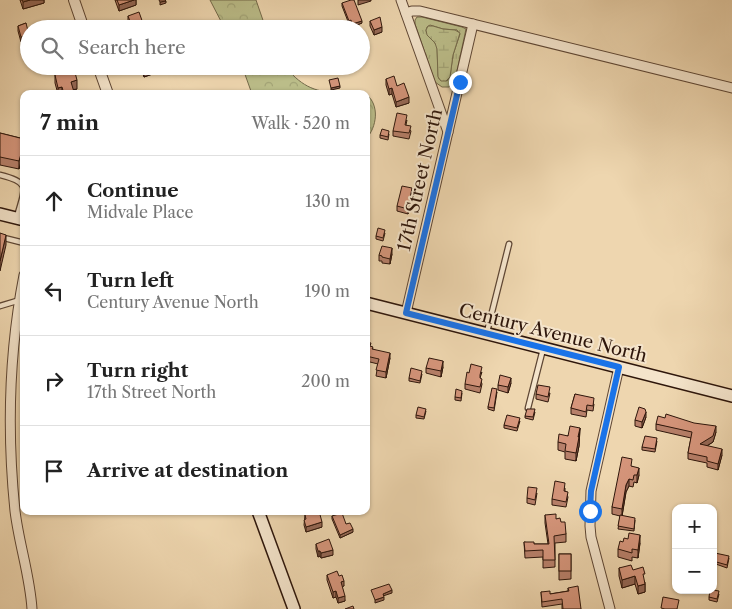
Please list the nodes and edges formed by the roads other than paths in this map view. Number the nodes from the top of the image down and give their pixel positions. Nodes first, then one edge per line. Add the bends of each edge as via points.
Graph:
1 (74, 0) edge
2 (401, 0) edge
3 (406, 13) junction
4 (81, 20) edge
5 (473, 24) junction
6 (101, 75) edge
7 (732, 88) edge
8 (107, 90) edge
9 (448, 132) junction
10 (0, 175) edge
11 (20, 182) edge
12 (0, 214) edge
13 (20, 219) edge
14 (0, 237) edge
15 (20, 242) edge
16 (509, 244) dead end
17 (20, 297) edge
18 (370, 305) edge
19 (0, 306) edge
20 (406, 313) junction
21 (20, 319) edge
22 (487, 333) junction
23 (544, 347) junction
24 (619, 367) junction
25 (732, 396) edge
26 (528, 408) edge
27 (259, 515) edge
28 (32, 609) edge
29 (294, 609) edge
30 (610, 609) edge

1 - 4 street
2 - 3 street
3 - 5 street via 419,11
3 - 9 street
5 - 7 street
5 - 9 street, 17th Street North
6 - 8 street
9 - 20 street, 17th Street North
10 - 11 lane
12 - 13 main road
14 - 15 lane
16 - 22 lane
17 - 19 lane
18 - 20 main road, Century Avenue North
20 - 22 main road, Century Avenue North
21 - 28 street via 12,371 12,468
22 - 23 main road, Century Avenue North
23 - 24 main road, Century Avenue North
23 - 26 lane
24 - 25 main road, Century Avenue North
24 - 30 street via 591,491 590,511 591,537
27 - 29 main road

